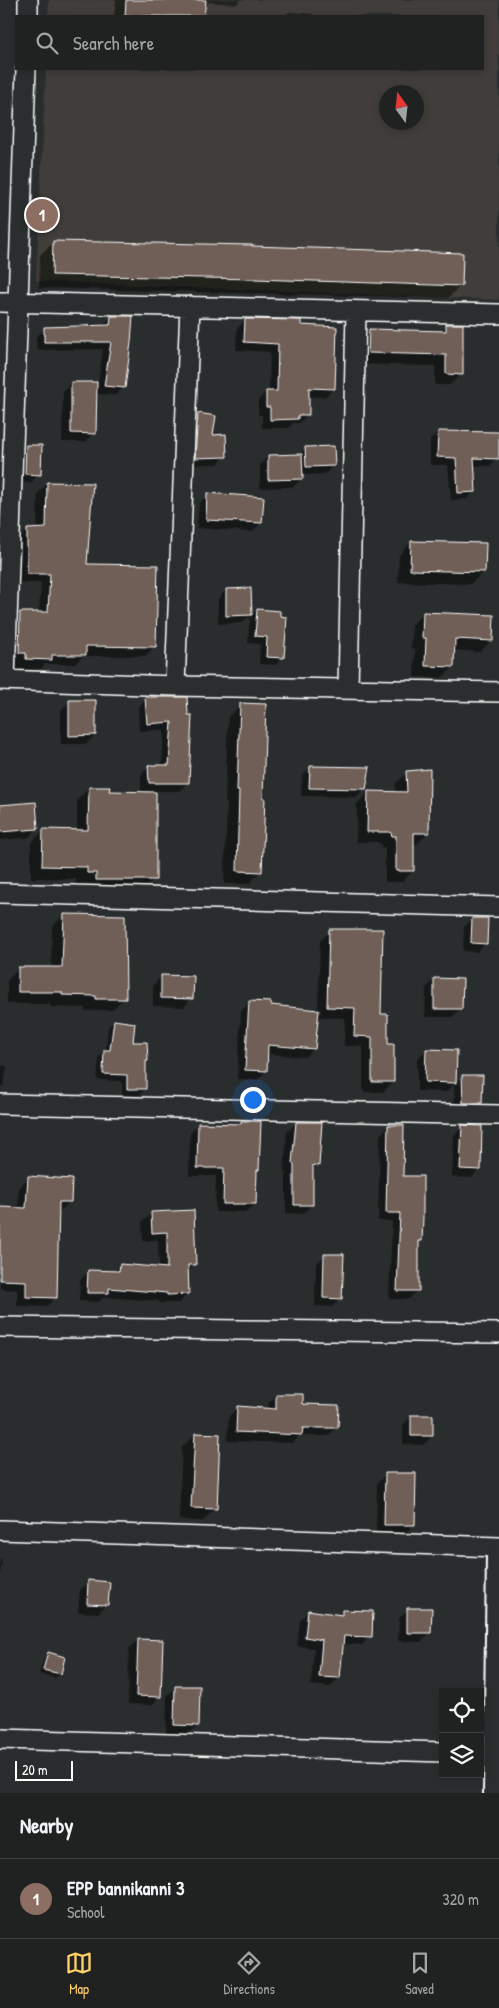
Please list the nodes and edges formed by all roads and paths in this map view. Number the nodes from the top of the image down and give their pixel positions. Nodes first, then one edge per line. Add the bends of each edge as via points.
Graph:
1 (28, 0) edge
2 (28, 15) edge
3 (26, 70) edge
4 (9, 302) edge
5 (190, 306) junction
6 (356, 311) junction
7 (499, 314) edge
8 (2, 680) edge
9 (175, 686) junction
10 (348, 689) junction
11 (499, 692) edge
12 (0, 893) edge
13 (499, 907) edge
14 (0, 1104) edge
15 (499, 1115) edge
16 (0, 1327) edge
17 (499, 1333) edge
18 (0, 1530) edge
19 (499, 1546) edge
20 (499, 1555) edge
21 (0, 1739) edge
22 (439, 1752) edge
23 (489, 1754) edge
24 (496, 1793) edge

1 - 2 street
3 - 4 street
4 - 5 street
4 - 8 street
5 - 6 street
5 - 9 street
6 - 7 street
6 - 10 street
8 - 9 street
9 - 10 street
10 - 11 street
12 - 13 street
14 - 15 street
16 - 17 street
18 - 19 street
20 - 23 street
21 - 22 street
23 - 24 street

